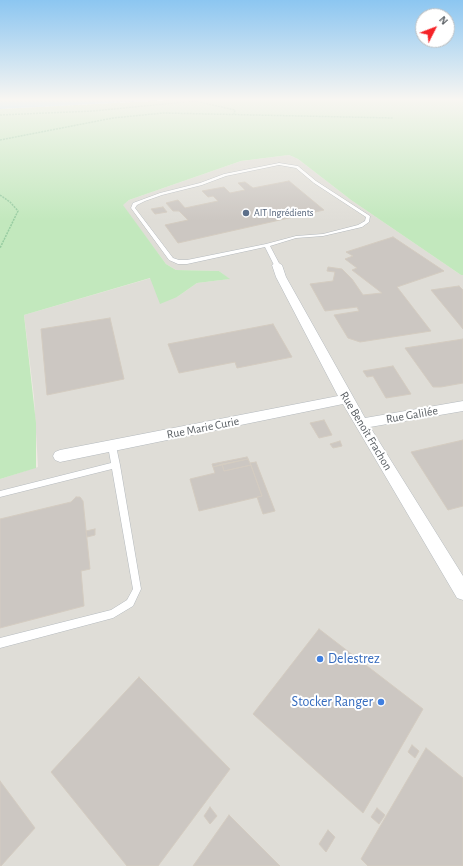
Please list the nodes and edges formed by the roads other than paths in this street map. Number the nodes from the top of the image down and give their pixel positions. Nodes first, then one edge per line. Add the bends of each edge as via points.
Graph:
1 (267, 245) junction
2 (277, 265) joint
3 (346, 399) junction
4 (463, 406) edge
5 (361, 424) junction
6 (112, 446) junction
7 (60, 456) dead end
8 (116, 465) junction
9 (0, 494) edge
10 (463, 592) edge
11 (0, 643) edge

1 - 1 lane via 178,262 171,259 133,208 135,204 161,194 225,175 279,164 297,167 368,217 367,222 360,226 323,235 296,237
1 - 2 lane
2 - 3 street, Rue Benoît Frachon
3 - 5 street, Rue Benoît Frachon
3 - 6 street, Rue Marie Curie
4 - 5 street, Rue Galilée
5 - 10 street, Rue Benoît Frachon
6 - 7 street, Rue Marie Curie
6 - 8 lane
8 - 9 lane
8 - 11 lane via 137,589 130,603 114,614

